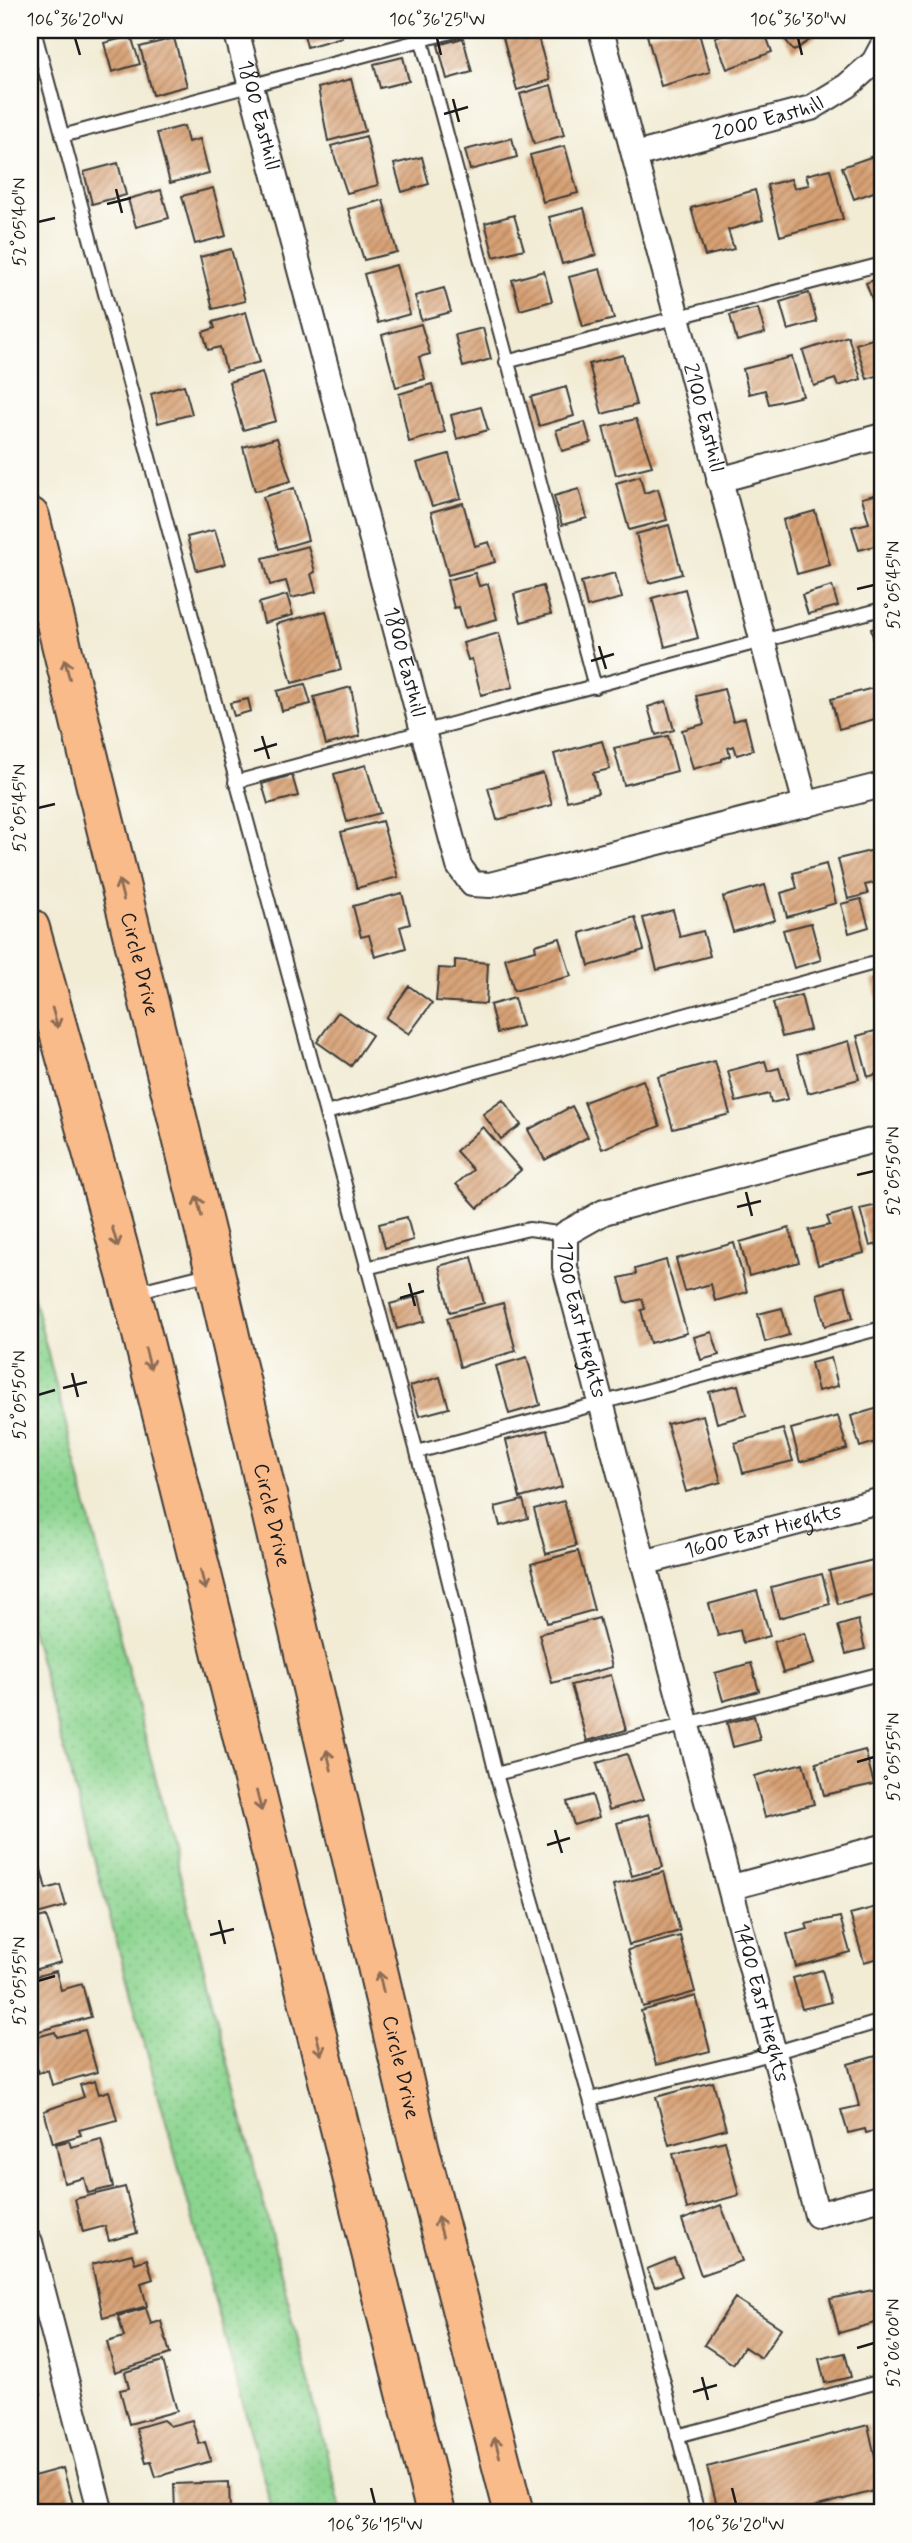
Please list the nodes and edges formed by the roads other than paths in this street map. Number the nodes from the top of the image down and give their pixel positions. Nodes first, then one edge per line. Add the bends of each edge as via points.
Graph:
1 (34, 30) edge
2 (236, 30) edge
3 (459, 30) edge
4 (601, 30) edge
5 (420, 35) edge
6 (882, 47) edge
7 (250, 86) junction
8 (62, 136) junction
9 (635, 155) junction
10 (882, 264) edge
11 (678, 317) junction
12 (506, 362) junction
13 (882, 436) edge
14 (719, 480) junction
15 (30, 517) edge
16 (882, 608) edge
17 (762, 640) junction
18 (594, 687) junction
19 (423, 731) junction
20 (235, 782) junction
21 (882, 785) edge
22 (806, 804) junction
23 (30, 928) edge
24 (882, 961) edge
25 (326, 1113) junction
26 (882, 1138) edge
27 (565, 1234) junction
28 (366, 1268) junction
29 (215, 1272) junction
30 (131, 1293) junction
31 (882, 1328) edge
32 (600, 1402) junction
33 (417, 1452) junction
34 (882, 1500) edge
35 (643, 1563) junction
36 (882, 1673) edge
37 (686, 1725) junction
38 (496, 1774) junction
39 (882, 1847) edge
40 (732, 1887) junction
41 (882, 2021) edge
42 (774, 2052) junction
43 (590, 2099) junction
44 (882, 2197) edge
45 (30, 2242) edge
46 (34, 2274) edge
47 (882, 2381) edge
48 (677, 2436) junction
49 (101, 2513) edge
50 (436, 2513) edge
51 (514, 2513) edge
52 (698, 2513) edge

1 - 8 lane
2 - 7 street, 1800 Easthill
3 - 5 lane
4 - 9 street, 2100 Easthill
5 - 7 lane
5 - 12 lane
6 - 9 street, 2000 Easthill via 874,62 847,86 811,108
7 - 8 lane
7 - 19 street, 1800 Easthill
8 - 20 lane
9 - 11 street, 2100 Easthill
10 - 11 lane
11 - 12 lane
11 - 14 street, 2100 Easthill
12 - 18 lane
13 - 14 street
14 - 17 street, 2100 Easthill
29 -> 15 highway, Circle Drive
16 - 17 lane
17 - 18 lane
17 - 22 street, 2100 Easthill
18 - 19 lane
19 - 20 lane
19 - 22 street, 1800 Easthill via 459,866 472,884 490,885
20 - 25 lane
21 - 22 street, 1800 Easthill
23 -> 30 highway
24 - 25 lane
25 - 28 lane
26 - 27 street, 1700 East Hieghts via 604,1212
27 - 28 lane via 529,1229
27 - 32 street, 1700 East Hieghts via 565,1267
28 - 33 lane
29 - 30 lane
51 -> 29 highway, Circle Drive via 419,2146
30 -> 50 highway
31 - 32 lane
32 - 33 lane
32 - 35 street, 1700 East Hieghts
33 - 38 lane
34 - 35 street, 1600 East Hieghts
35 - 37 street, 1700 East Hieghts
36 - 37 lane
37 - 38 lane
37 - 40 street, 1400 East Hieghts
38 - 43 lane
39 - 40 street
40 - 42 street, 1400 East Hieghts
41 - 42 lane
42 - 43 lane
42 - 44 street, 1400 East Hieghts via 817,2215
43 - 48 lane
45 - 46 street
46 - 49 street
47 - 48 lane
48 - 52 lane

